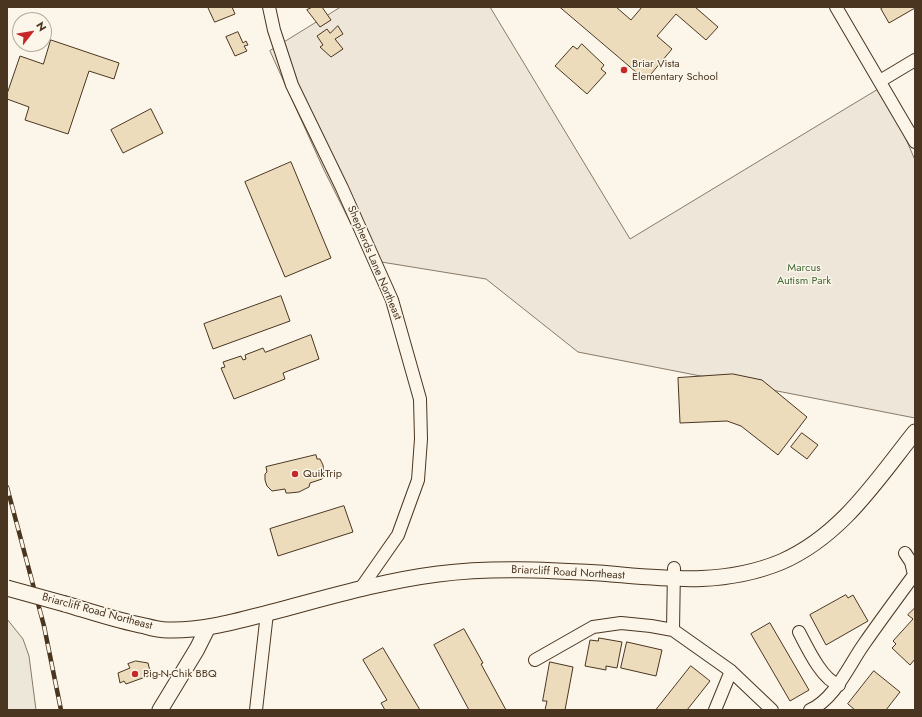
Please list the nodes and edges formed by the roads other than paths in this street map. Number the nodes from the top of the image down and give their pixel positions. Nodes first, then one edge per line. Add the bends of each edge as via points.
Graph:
1 (269, 7) edge
2 (836, 7) edge
3 (915, 60) edge
4 (880, 81) junction
5 (915, 142) edge
6 (915, 432) edge
7 (905, 553) dead end
8 (674, 573) junction
9 (7, 588) edge
10 (361, 588) junction
11 (267, 613) junction
12 (207, 629) junction
13 (673, 630) junction
14 (799, 632) dead end
15 (535, 660) dead end
16 (731, 670) junction
17 (838, 685) junction
18 (160, 710) edge
19 (256, 710) edge
20 (715, 710) edge
21 (772, 710) edge
22 (810, 710) edge

1 - 10 street, Shepherds Lane Northeast via 292,85 392,300 420,399 418,480 398,535
2 - 4 street
3 - 4 street
4 - 5 street
6 - 8 main road, Briarcliff Road Northeast via 854,508 811,547 761,569 706,580
7 - 17 street via 911,562 914,575 852,661
8 - 10 main road, Briarcliff Road Northeast via 534,569 478,571 438,574
8 - 13 street
9 - 12 main road, Briarcliff Road Northeast, bridge via 125,622 167,630
10 - 11 main road, Briarcliff Road Northeast
11 - 12 main road, Briarcliff Road Northeast
11 - 19 street
12 - 18 main road
13 - 15 street via 621,623 593,627
13 - 16 street
14 - 17 street via 817,664 832,683
16 - 20 street
16 - 21 street
17 - 22 street

